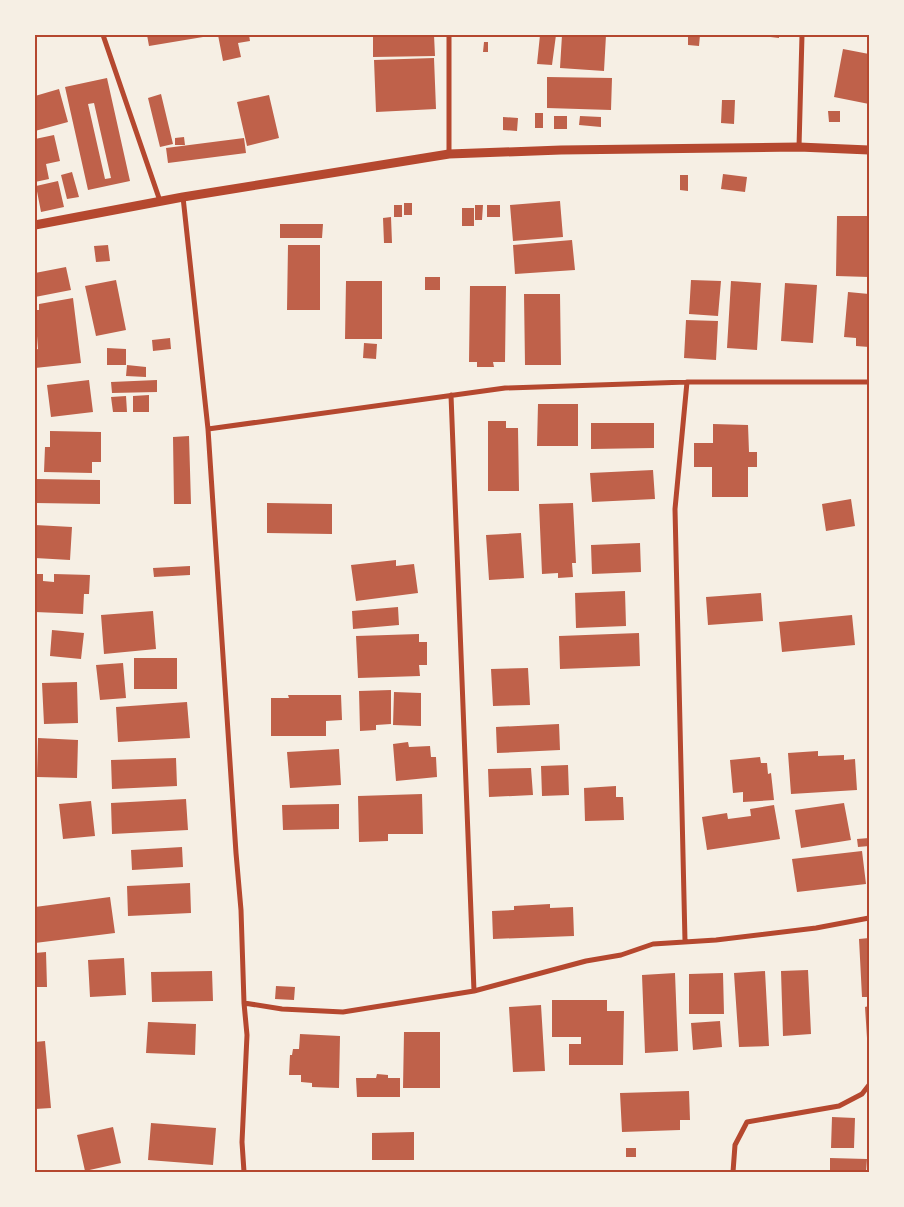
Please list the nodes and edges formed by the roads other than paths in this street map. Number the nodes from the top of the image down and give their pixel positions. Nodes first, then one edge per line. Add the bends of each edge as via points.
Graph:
1 (103, 35) edge
2 (449, 35) edge
3 (802, 35) edge
4 (799, 147) junction
5 (869, 150) edge
6 (449, 154) junction
7 (183, 197) junction
8 (160, 201) junction
9 (35, 225) edge
10 (686, 382) junction
11 (869, 382) edge
12 (452, 395) junction
13 (208, 429) junction
14 (869, 918) edge
15 (685, 941) junction
16 (474, 991) junction
17 (244, 1003) junction
18 (869, 1085) edge
19 (244, 1172) edge
20 (733, 1172) edge

1 - 8 street
2 - 6 street
3 - 4 street
4 - 5 street
4 - 6 street
6 - 7 street
7 - 8 street
7 - 13 street
8 - 9 street
10 - 11 street
10 - 12 street via 504,388
10 - 15 street via 675,509
12 - 13 street
12 - 16 street
13 - 17 street via 241,910
14 - 15 street via 816,928
15 - 16 street via 653,944 621,956 586,961
16 - 17 street via 344,1012 282,1009
17 - 19 street via 247,1035 242,1142
18 - 20 street via 862,1094 839,1106 747,1122 735,1145

